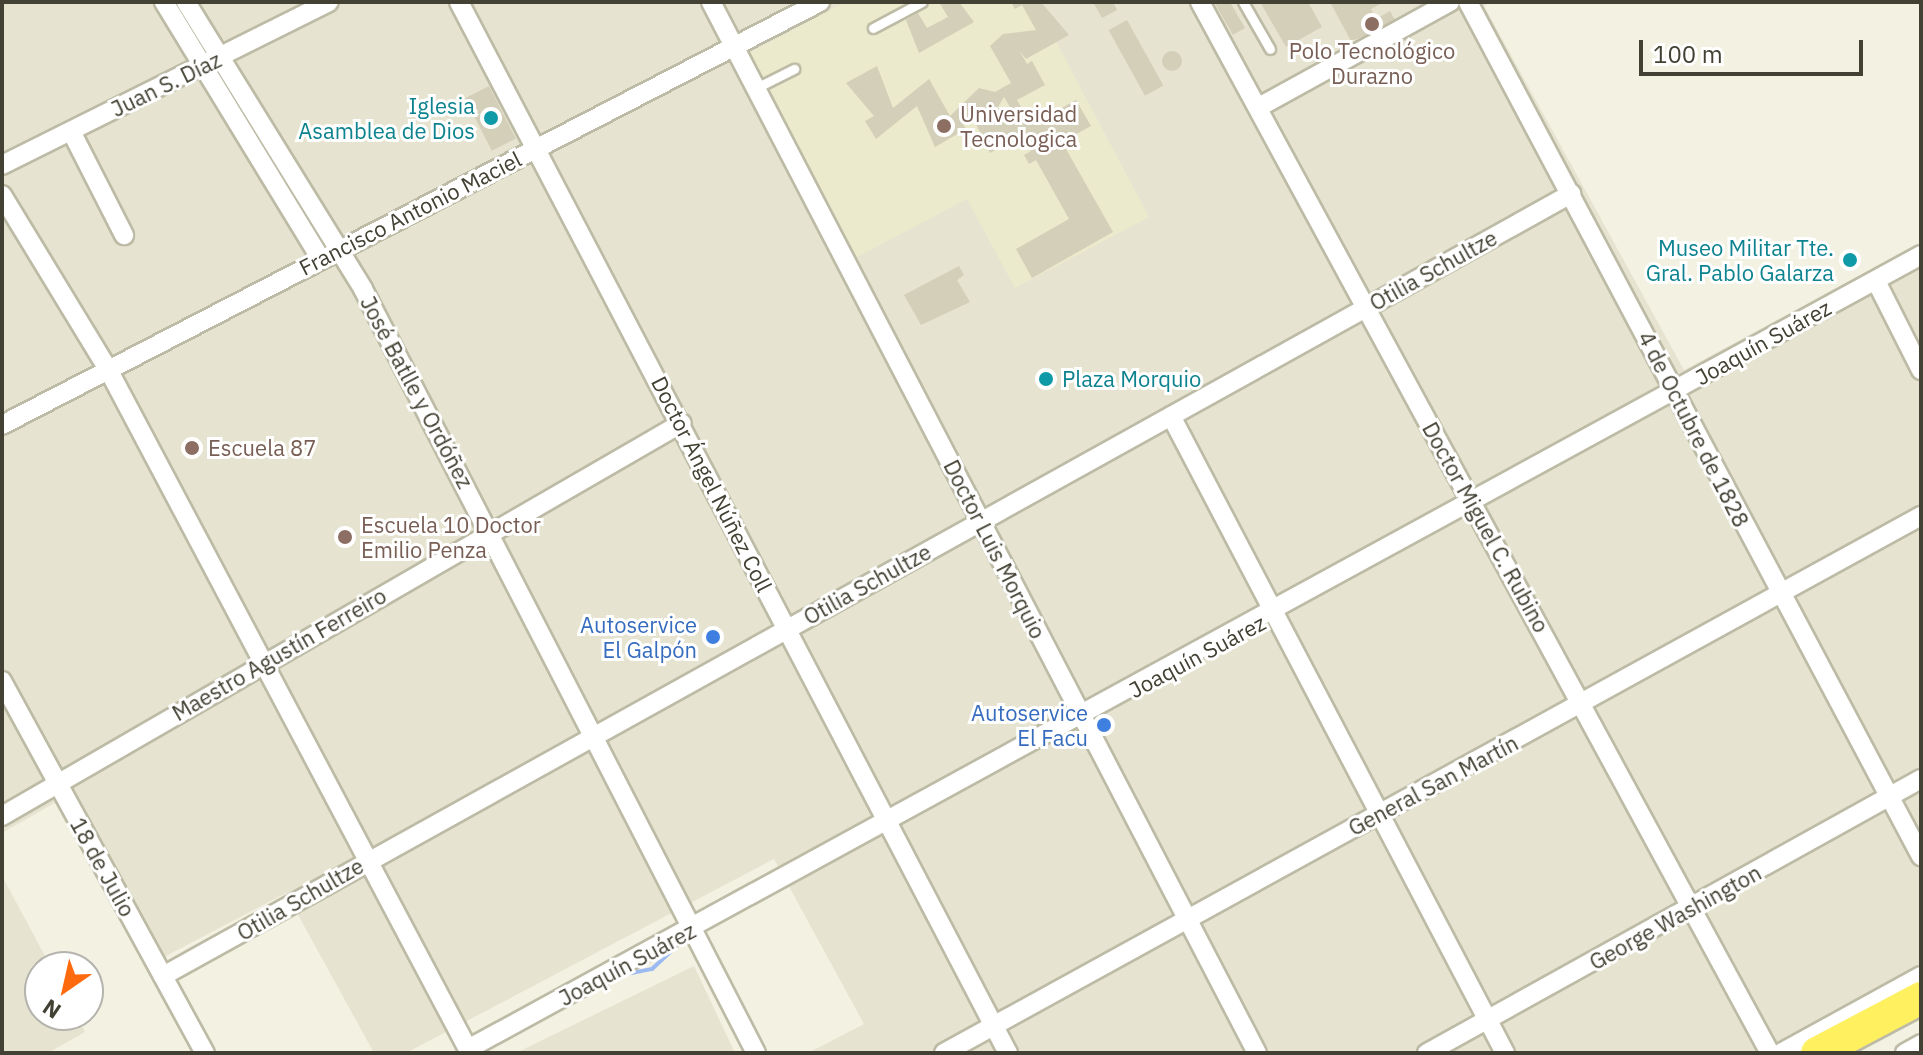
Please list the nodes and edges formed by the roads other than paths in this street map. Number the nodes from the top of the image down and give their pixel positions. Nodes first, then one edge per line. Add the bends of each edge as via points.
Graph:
1 (164, 2) edge
2 (186, 2) edge
3 (329, 2) edge
4 (459, 2) edge
5 (711, 2) edge
6 (820, 2) edge
7 (922, 2) edge
8 (1200, 2) edge
9 (1243, 2) edge
10 (1450, 2) edge
11 (1468, 2) edge
12 (873, 28) dead end
13 (730, 47) junction
14 (1270, 49) dead end
15 (219, 58) junction
16 (794, 69) dead end
17 (752, 90) junction
18 (1259, 107) junction
19 (71, 131) junction
20 (538, 148) junction
21 (2, 165) edge
22 (1571, 194) junction
23 (2, 195) edge
24 (124, 235) dead end
25 (327, 254) junction
26 (1921, 255) edge
27 (1876, 281) junction
28 (1365, 308) junction
29 (1921, 370) edge
30 (109, 371) junction
31 (1675, 390) junction
32 (1171, 416) junction
33 (682, 423) junction
34 (2, 425) edge
35 (1471, 500) junction
36 (1921, 516) edge
37 (981, 522) junction
38 (490, 530) junction
39 (1779, 596) junction
40 (1274, 614) junction
41 (786, 629) junction
42 (260, 664) junction
43 (2, 681) edge
44 (1584, 705) junction
45 (1081, 719) junction
46 (593, 733) junction
47 (1921, 779) edge
48 (58, 785) junction
49 (1889, 797) junction
50 (1379, 814) junction
51 (2, 816) edge
52 (887, 823) junction
53 (1921, 856) edge
54 (368, 860) junction
55 (1693, 908) junction
56 (1186, 919) junction
57 (692, 929) junction
58 (163, 976) junction
59 (1921, 976) edge
60 (1921, 998) edge
61 (1921, 1015) edge
62 (1488, 1019) junction
63 (994, 1026) junction
64 (1921, 1044) edge
65 (469, 1051) edge
66 (205, 1053) edge
67 (756, 1053) edge
68 (944, 1053) edge
69 (1008, 1053) edge
70 (1257, 1053) edge
71 (1427, 1053) edge
72 (1505, 1053) edge
73 (1770, 1053) edge
74 (1781, 1053) edge
75 (1817, 1053) edge
76 (1851, 1053) edge
77 (1905, 1053) edge

1 - 25 street, José Batlle y Ordóñez
2 - 15 street, José Batlle y Ordóñez
3 - 15 street, Juan S. Díaz
4 - 20 street, Doctor Ángel Núñez Coll
5 - 13 street, Doctor Luis Morquio
6 - 13 street, Francisco Antonio Maciel
7 - 12 lane
8 - 18 street, Doctor Miguel C. Rubino
9 - 14 lane
10 - 18 street
11 - 22 street, 4 de Octubre de 1828
13 - 17 street, Doctor Luis Morquio
13 - 20 street, Francisco Antonio Maciel
15 - 19 street, Juan S. Díaz
15 - 25 street, José Batlle y Ordóñez
16 - 17 lane
17 - 37 street, Doctor Luis Morquio
18 - 28 street, Doctor Miguel C. Rubino
19 - 21 street, Juan S. Díaz
19 - 24 street
20 - 25 street, Francisco Antonio Maciel
20 - 33 street, Doctor Ángel Núñez Coll
22 - 28 street, Otilia Schultze
22 - 31 street, 4 de Octubre de 1828
23 - 30 street
25 - 30 street, Francisco Antonio Maciel
25 - 38 street, José Batlle y Ordóñez via 354,271
26 - 27 street, Joaquín Suárez
27 - 29 street
27 - 31 street, Joaquín Suárez
28 - 32 street, Otilia Schultze
28 - 35 street, Doctor Miguel C. Rubino
30 - 34 street, Francisco Antonio Maciel
30 - 42 street
31 - 35 street, Joaquín Suárez
31 - 39 street, 4 de Octubre de 1828
32 - 37 street, Otilia Schultze
32 - 40 street
33 - 38 street, Maestro Agustín Ferreiro
33 - 41 street, Doctor Ángel Núñez Coll
35 - 40 street, Joaquín Suárez
35 - 44 street, Doctor Miguel C. Rubino
36 - 39 street, General San Martín
37 - 41 street, Otilia Schultze
37 - 45 street, Doctor Luis Morquio
38 - 42 street, Maestro Agustín Ferreiro
38 - 46 street, José Batlle y Ordóñez
39 - 44 street, General San Martín
39 - 49 street, 4 de Octubre de 1828
40 - 45 street, Joaquín Suárez
40 - 50 street
41 - 46 street, Otilia Schultze
41 - 52 street, Doctor Ángel Núñez Coll
42 - 48 street, Maestro Agustín Ferreiro
42 - 54 street
43 - 48 street, 18 de Julio
44 - 50 street, General San Martín
44 - 55 street, Doctor Miguel C. Rubino
45 - 52 street, Joaquín Suárez
45 - 56 street, Doctor Luis Morquio
46 - 54 street, Otilia Schultze
46 - 57 street, José Batlle y Ordóñez
47 - 49 street, George Washington
48 - 51 street, Maestro Agustín Ferreiro
48 - 58 street, 18 de Julio
49 - 53 street, 4 de Octubre de 1828
49 - 55 street, George Washington
50 - 56 street, General San Martín
50 - 62 street
52 - 57 street, Joaquín Suárez
52 - 63 street, Doctor Ángel Núñez Coll
54 - 58 street, Otilia Schultze
54 - 65 street
55 - 62 street, George Washington
55 - 73 street, Doctor Miguel C. Rubino
56 - 63 street, General San Martín
56 - 70 street, Doctor Luis Morquio
57 - 65 street, Joaquín Suárez
57 - 67 street, José Batlle y Ordóñez
58 - 66 street, 18 de Julio
59 - 74 street
60 - 75 highway
61 - 76 highway
62 - 71 street, George Washington
62 - 72 street
63 - 68 street, General San Martín
63 - 69 street, Doctor Ángel Núñez Coll
64 - 77 street

